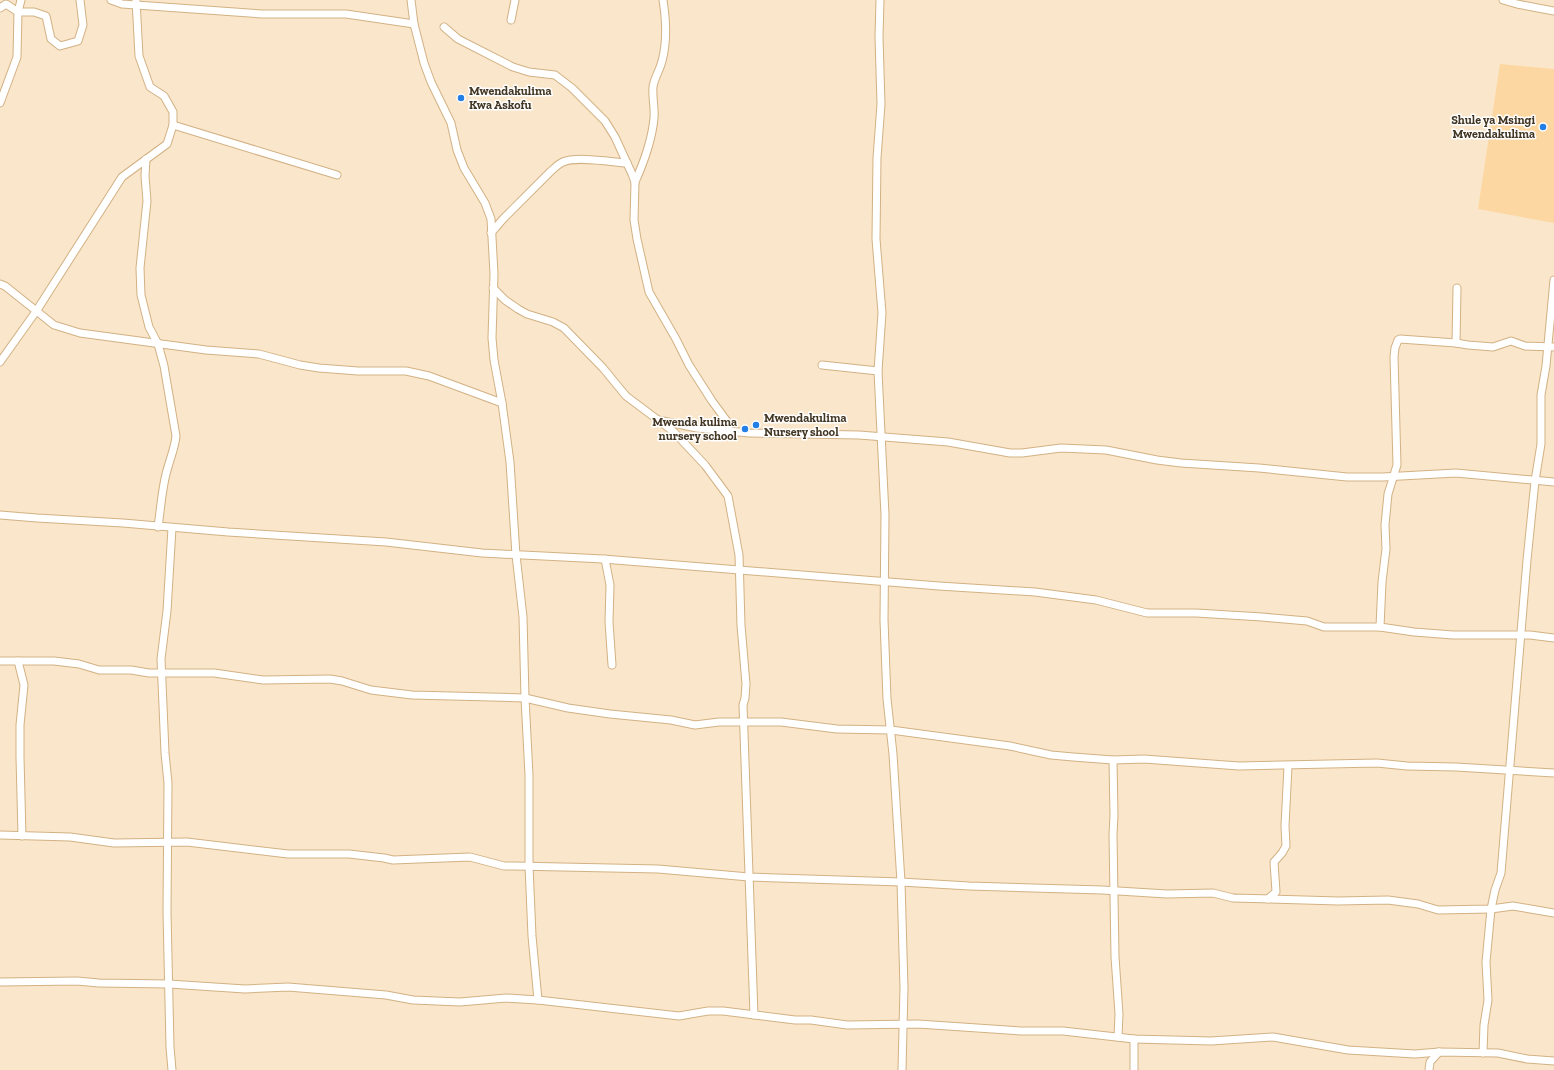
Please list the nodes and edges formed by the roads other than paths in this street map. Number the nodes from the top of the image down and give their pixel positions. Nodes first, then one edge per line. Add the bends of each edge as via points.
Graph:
1 (21, 0) edge
2 (80, 0) edge
3 (111, 0) edge
4 (411, 0) edge
5 (515, 0) edge
6 (663, 0) edge
7 (880, 0) edge
8 (1503, 0) edge
9 (136, 2) edge
10 (0, 8) edge
11 (1554, 11) edge
12 (18, 12) junction
13 (511, 20) dead end
14 (414, 24) junction
15 (444, 27) dead end
16 (0, 103) edge
17 (173, 125) junction
18 (146, 159) junction
19 (627, 163) junction
20 (337, 175) dead end
21 (635, 182) junction
22 (491, 233) junction
23 (1554, 280) edge
24 (0, 284) edge
25 (493, 288) junction
26 (1457, 288) dead end
27 (37, 310) junction
28 (1456, 343) junction
29 (158, 344) junction
30 (1551, 347) edge
31 (0, 362) edge
32 (822, 365) dead end
33 (878, 371) junction
34 (502, 403) junction
35 (658, 420) junction
36 (727, 431) junction
37 (882, 437) junction
38 (1393, 477) junction
39 (1536, 481) junction
40 (1554, 482) edge
41 (0, 515) edge
42 (158, 526) junction
43 (172, 528) junction
44 (516, 555) junction
45 (605, 559) junction
46 (739, 569) junction
47 (885, 581) junction
48 (1380, 628) junction
49 (1521, 634) junction
50 (1554, 638) edge
51 (0, 661) edge
52 (18, 661) junction
53 (612, 666) dead end
54 (162, 674) junction
55 (525, 698) junction
56 (745, 722) junction
57 (891, 730) junction
58 (1113, 760) junction
59 (1288, 766) junction
60 (1510, 772) junction
61 (1554, 773) edge
62 (0, 835) edge
63 (22, 836) junction
64 (167, 842) junction
65 (529, 866) junction
66 (749, 876) junction
67 (901, 882) junction
68 (1114, 890) junction
69 (1268, 899) junction
70 (1491, 909) junction
71 (1554, 913) edge
72 (0, 982) edge
73 (169, 984) junction
74 (538, 1000) junction
75 (754, 1015) junction
76 (902, 1024) junction
77 (1118, 1037) junction
78 (1134, 1038) junction
79 (1439, 1052) junction
80 (1483, 1053) junction
81 (1554, 1061) edge
82 (172, 1070) edge
83 (902, 1070) edge
84 (1134, 1070) edge
85 (1429, 1070) edge

1 - 12 street
2 - 12 street via 83,25 78,41 60,46 51,39 46,16 34,12
3 - 9 street via 122,4
4 - 14 street
5 - 13 street
6 - 21 street via 663,60 653,86 654,116 650,140
7 - 33 street via 881,104 877,158 876,248 882,313
8 - 11 street
9 - 14 street via 262,14 346,14
9 - 17 street via 139,56 150,87 164,96 173,112
10 - 12 street via 6,4
12 - 16 street via 17,57
14 - 22 street via 431,82 452,123 457,150 464,168 489,211
15 - 19 street via 464,42 513,67 555,75 562,79 605,121
17 - 18 street via 167,144
17 - 20 street
18 - 27 street via 122,177
18 - 29 street via 141,295 149,327
19 - 21 street
19 - 22 street via 583,160 564,162 551,171
21 - 36 street via 634,220 649,292 689,365 729,424
22 - 25 street
23 - 30 street
24 - 27 street
25 - 34 street via 492,338
25 - 35 street via 518,309 564,328 626,396
26 - 28 street
27 - 29 street via 54,325 75,332
27 - 31 street
28 - 30 street via 1493,347 1511,341 1525,346
28 - 38 street via 1400,339 1397,342 1394,357 1397,465
29 - 34 street via 259,354 318,368 406,371 429,376
29 - 42 street via 176,436 165,478
30 - 39 street via 1541,395 1541,444
32 - 33 street
33 - 37 street
34 - 44 street via 510,462
35 - 36 street
35 - 46 street via 674,432 701,460 728,496 739,555
36 - 37 street
37 - 38 street via 948,442 1010,453 1080,448 1181,463 1347,477
37 - 47 street
38 - 39 street via 1456,473
38 - 48 street via 1388,494 1385,525 1386,550
39 - 40 street
39 - 49 street
41 - 42 street
42 - 43 street
43 - 44 street via 386,542
43 - 54 street via 167,612 161,659
44 - 45 street
44 - 55 street via 523,616
45 - 46 street
45 - 53 street via 610,584
46 - 47 street
46 - 56 street via 746,684 743,705
47 - 48 street via 1077,596 1147,613 1262,617 1307,621 1324,627
47 - 57 street via 887,699
48 - 49 street via 1453,635
49 - 50 street
49 - 60 street
51 - 52 street
52 - 54 street via 54,661 99,670
52 - 63 street via 24,685 20,741
54 - 55 street via 214,673 263,680 330,679 371,690 412,695
54 - 64 street via 168,783
55 - 56 street via 568,708 695,725
55 - 65 street via 529,775
56 - 57 street
56 - 66 street
57 - 58 street via 1010,746 1051,755
57 - 67 street
58 - 59 street via 1144,759 1240,766
58 - 68 street
59 - 60 street via 1362,763
59 - 69 street via 1286,846 1274,862 1276,892
60 - 61 street
60 - 70 street via 1501,874
62 - 63 street
63 - 64 street via 70,837 114,843
64 - 65 street via 197,842 288,854 349,854 393,860 470,857 504,866
64 - 73 street
65 - 66 street via 681,870
65 - 74 street
66 - 67 street
66 - 75 street
67 - 68 street
67 - 76 street via 904,988
68 - 69 street via 1167,894 1211,893 1228,898
68 - 77 street
69 - 70 street via 1388,900 1436,909
70 - 71 street via 1513,906
70 - 80 street via 1486,962 1488,1000
72 - 73 street
73 - 74 street via 245,989 288,987 386,995 413,1000
73 - 82 street
74 - 75 street via 679,1016 708,1011
75 - 76 street via 859,1025
76 - 77 street via 1063,1031
76 - 83 street
77 - 78 street
78 - 79 street via 1211,1041 1273,1037 1346,1050 1415,1054
78 - 84 street
79 - 80 street
79 - 85 street via 1430,1062
80 - 81 street

